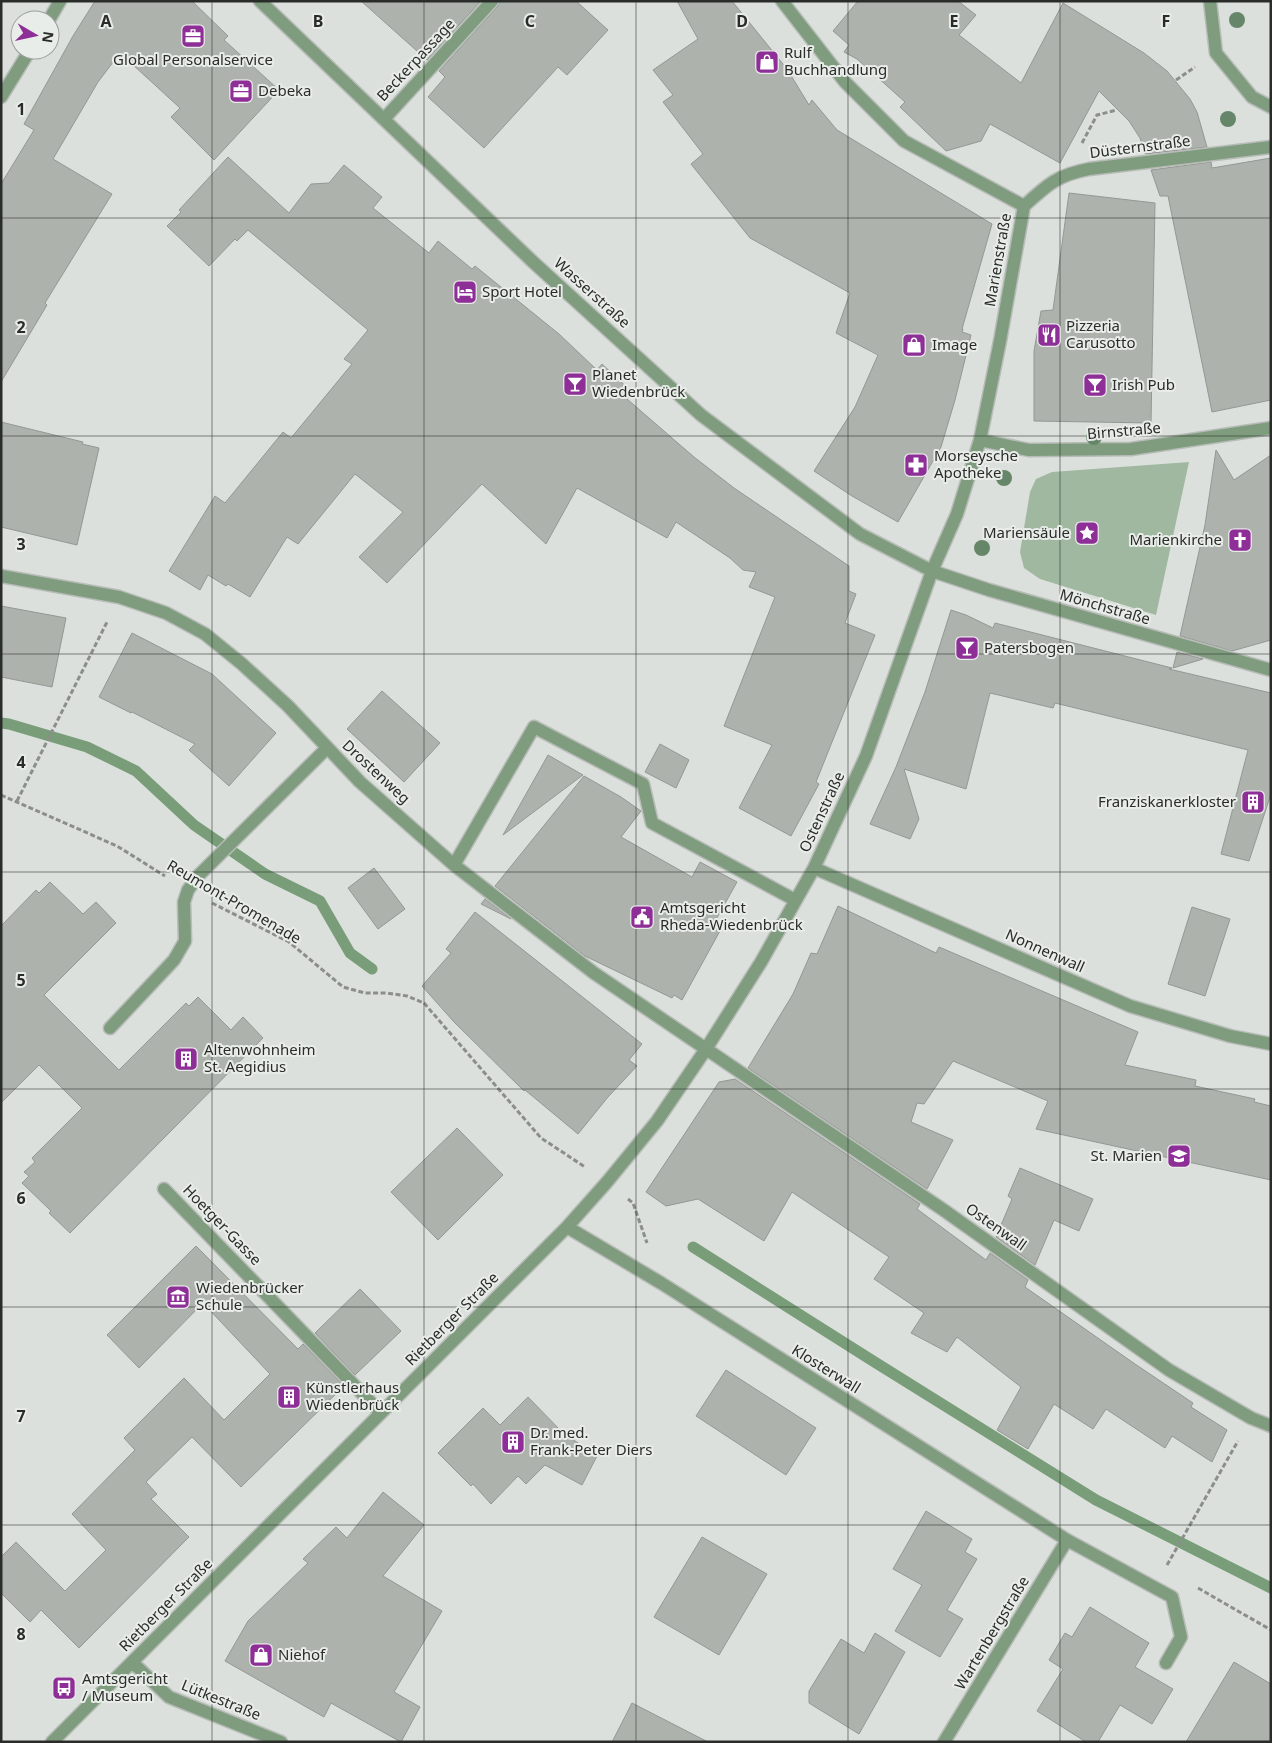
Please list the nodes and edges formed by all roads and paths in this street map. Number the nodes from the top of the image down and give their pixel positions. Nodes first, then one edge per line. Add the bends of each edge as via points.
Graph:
1 (260, 1) edge
2 (492, 1) edge
3 (782, 1) edge
4 (1210, 1) edge
5 (24, 60) edge
6 (1, 98) edge
7 (1271, 107) edge
8 (1116, 110) dead end
9 (384, 119) junction
10 (1271, 147) edge
11 (1072, 172) junction
12 (1024, 206) junction
13 (1271, 428) edge
14 (980, 440) junction
15 (932, 571) junction
16 (1, 576) edge
17 (119, 597) junction
18 (1271, 670) edge
19 (327, 748) junction
20 (1, 795) edge
21 (17, 801) junction
22 (454, 865) junction
23 (814, 868) junction
24 (188, 890) junction
25 (796, 900) junction
26 (110, 1028) dead end
27 (1271, 1044) edge
28 (706, 1049) junction
29 (607, 1182) junction
30 (164, 1189) dead end
31 (567, 1228) junction
32 (661, 1284) junction
33 (381, 1413) junction
34 (1251, 1418) junction
35 (1271, 1426) edge
36 (1067, 1540) junction
37 (1165, 1569) dead end
38 (1197, 1587) dead end
39 (1271, 1630) edge
40 (132, 1662) junction
41 (1166, 1663) dead end
42 (52, 1742) edge
43 (280, 1742) edge
44 (944, 1742) edge

1 - 9 street, Wasserstraße
2 - 9 street, Beckerpassage
3 - 12 street, Marienstraße via 845,82 904,141
4 - 7 street via 1216,53 1252,97
5 - 6 street
8 - 11 path via 1097,115 1072,161
9 - 15 street, Wasserstraße via 700,415 860,534
10 - 11 street, Düsternstraße
11 - 12 street, Düsternstraße via 1047,184
12 - 14 street, Marienstraße
13 - 14 street, Birnstraße via 1131,449 1029,450
14 - 15 street, Marienstraße via 957,514
15 - 18 street, Mönchstraße
15 - 23 street, Ostenstraße via 866,756
16 - 17 street, Drostenweg
17 - 19 street, Drostenweg via 166,613 205,634 288,706
17 - 21 path
19 - 22 street, Drostenweg via 360,782
19 - 24 street via 199,875
20 - 21 path, Reumont-Promenade
21 - 24 path, Reumont-Promenade via 117,846
22 - 25 street via 534,727 643,784 652,823
22 - 28 street, Drostenweg via 594,973
23 - 25 street, Ostenstraße
23 - 27 street, Nonnenwall via 1130,1006 1230,1036
24 - 26 street via 184,902 185,941 174,960
24 - 29 path, Reumont-Promenade via 289,942 342,987 407,996 424,1003 542,1138
25 - 28 street, Ostenstraße
28 - 29 street, Rietberger Straße via 657,1121
28 - 34 street, Ostenwall via 945,1211 1170,1370
29 - 31 street, Rietberger Straße
29 - 32 path, Reumont-Promenade via 634,1203
30 - 33 street, Hoetger-Gasse
31 - 32 street, Klosterwall
31 - 33 street, Rietberger Straße
32 - 36 street, Klosterwall
33 - 40 street, Rietberger Straße
34 - 35 street, Ostenwall
34 - 37 path
36 - 41 street, Klosterwall via 1172,1597 1181,1637
36 - 44 street, Wartenbergstraße
38 - 39 path
40 - 42 street, Rietberger Straße
40 - 43 street, Lütkestraße via 169,1697

